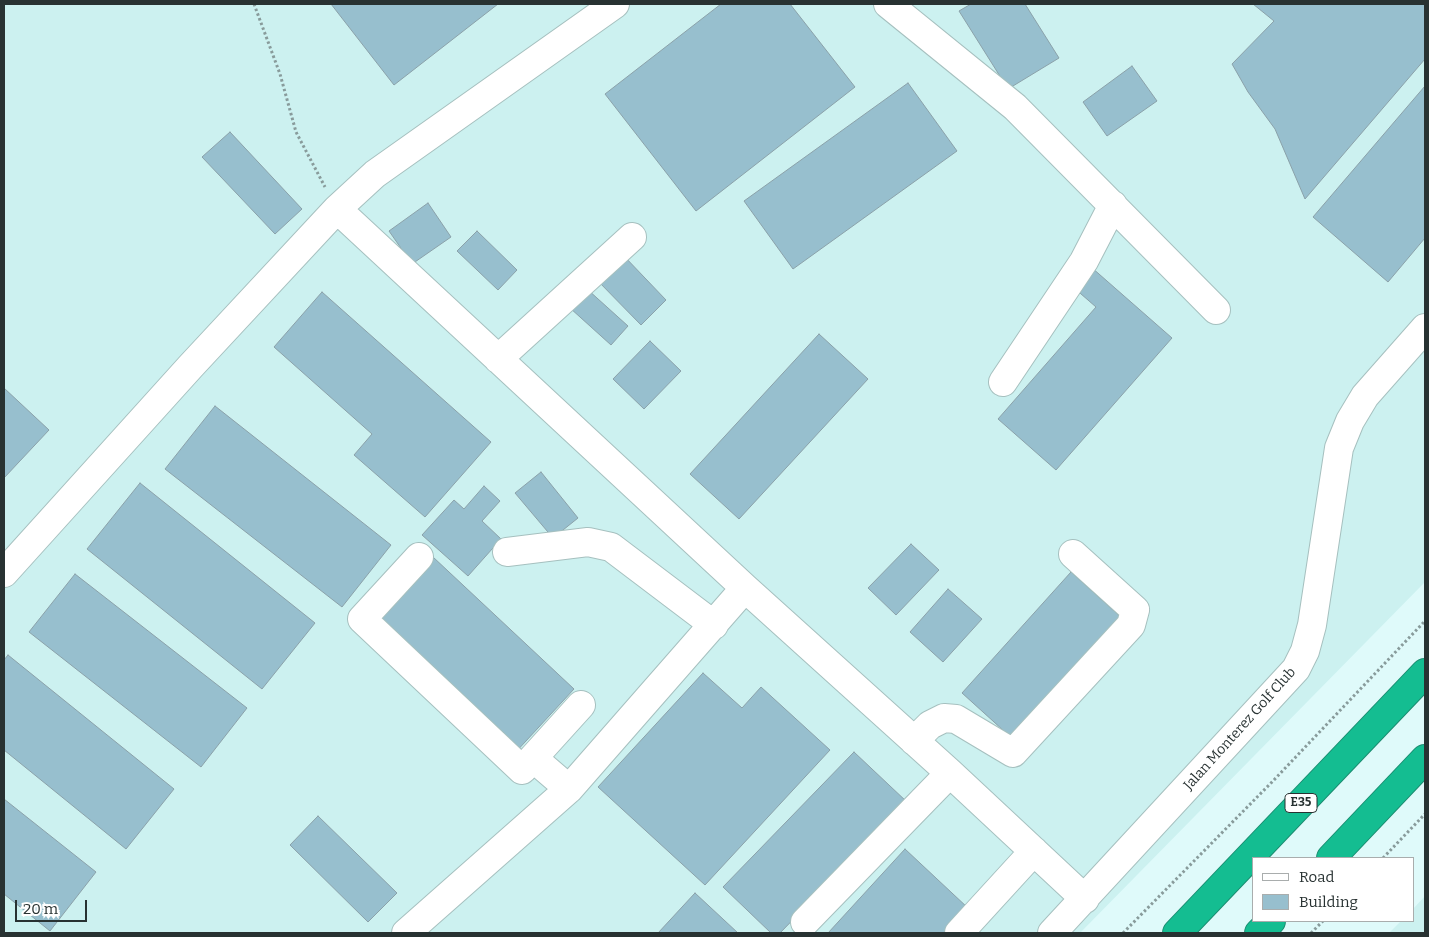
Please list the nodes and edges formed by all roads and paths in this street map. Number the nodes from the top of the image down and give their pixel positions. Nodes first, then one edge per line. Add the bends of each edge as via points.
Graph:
1 (254, 4) edge
2 (615, 4) edge
3 (904, 9) edge
4 (1113, 205) junction
5 (337, 209) junction
6 (632, 237) dead end
7 (1216, 310) dead end
8 (1425, 328) edge
9 (498, 359) junction
10 (1003, 382) dead end
11 (507, 552) dead end
12 (1073, 554) dead end
13 (419, 557) dead end
14 (4, 573) edge
15 (745, 588) junction
16 (1425, 621) edge
17 (714, 625) junction
18 (1425, 673) edge
19 (581, 705) dead end
20 (914, 741) junction
21 (533, 758) junction
22 (1425, 760) edge
23 (950, 773) junction
24 (569, 789) junction
25 (1425, 814) edge
26 (1034, 851) junction
27 (1331, 857) edge
28 (1384, 857) edge
29 (1085, 899) junction
30 (806, 922) dead end
31 (1270, 922) edge
32 (1322, 922) edge
33 (406, 933) edge
34 (959, 933) edge
35 (1052, 933) edge
36 (1123, 933) edge
37 (1177, 933) edge
38 (1259, 933) edge
39 (1311, 933) edge

1 - 5 path via 280,74 296,132
2 - 5 street via 375,174
3 - 4 street via 1015,107
4 - 7 street
4 - 10 street via 1084,261
5 - 9 street
5 - 14 street
6 - 9 street
8 - 29 street, Jalan Monterez Golf Club via 1365,396 1339,448 1312,625 1296,669
9 - 15 street
11 - 17 street via 588,542 611,547
12 - 20 street via 1135,610 1130,625 1013,753 956,719 944,718 930,725
13 - 21 street via 362,619 522,770
15 - 17 street
15 - 20 street
16 - 36 path
17 - 24 street
18 - 37 highway, E35
19 - 21 street
20 - 23 street
21 - 24 street
22 - 27 highway
23 - 26 street
23 - 30 street
24 - 33 street
25 - 28 path
26 - 29 street
26 - 34 street
29 - 35 street, Jalan Monterez Golf Club
31 - 38 highway
32 - 39 path

